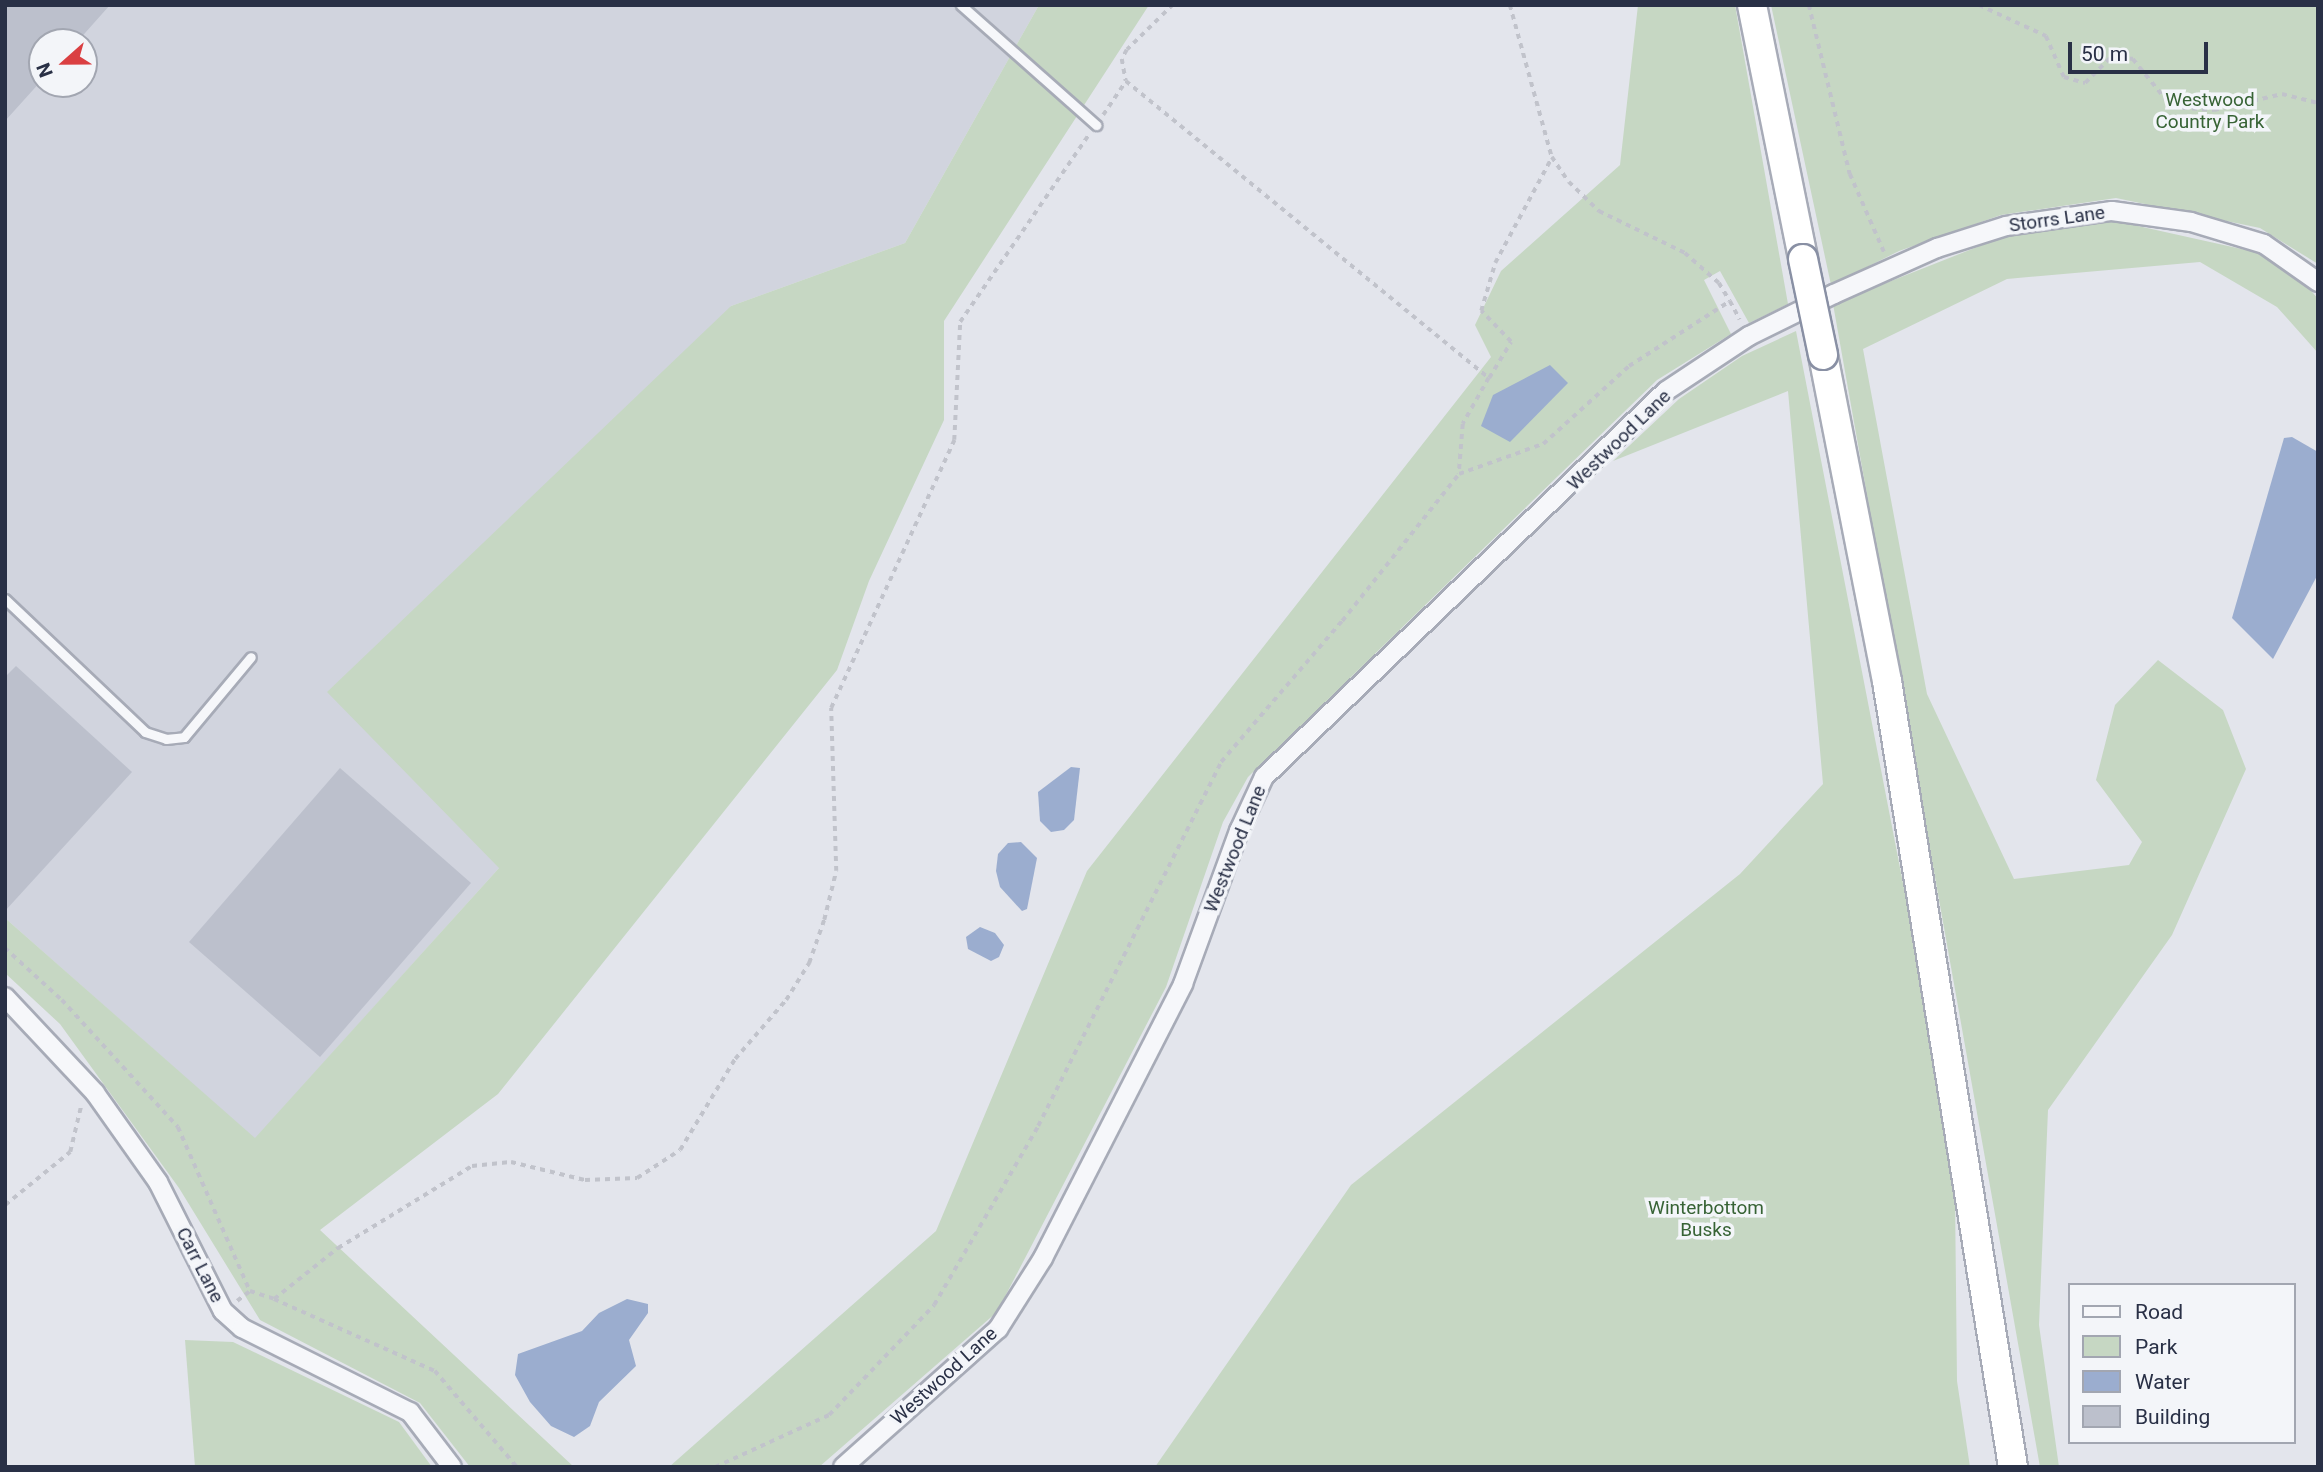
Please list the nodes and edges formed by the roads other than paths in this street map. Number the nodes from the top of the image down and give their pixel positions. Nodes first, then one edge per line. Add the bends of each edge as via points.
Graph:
1 (961, 5) edge
2 (1752, 5) edge
3 (1096, 125) road end
4 (2318, 282) edge
5 (1834, 294) joint
6 (5, 599) edge
7 (251, 657) dead end
8 (5, 997) edge
9 (452, 1467) edge
10 (843, 1467) edge
11 (2013, 1467) edge

1 - 3 lane
2 - 11 highway, bridge via 1886,681
4 - 5 street, Storrs Lane via 2264,244 2191,222 2112,211 2006,226
5 - 10 street, Westwood Lane via 1749,336 1666,391 1264,777 1239,831 1183,984 1043,1258 998,1329
6 - 7 lane via 145,732 166,739 184,737
8 - 9 street, Carr Lane via 95,1093 158,1182 223,1311 242,1328 410,1412

